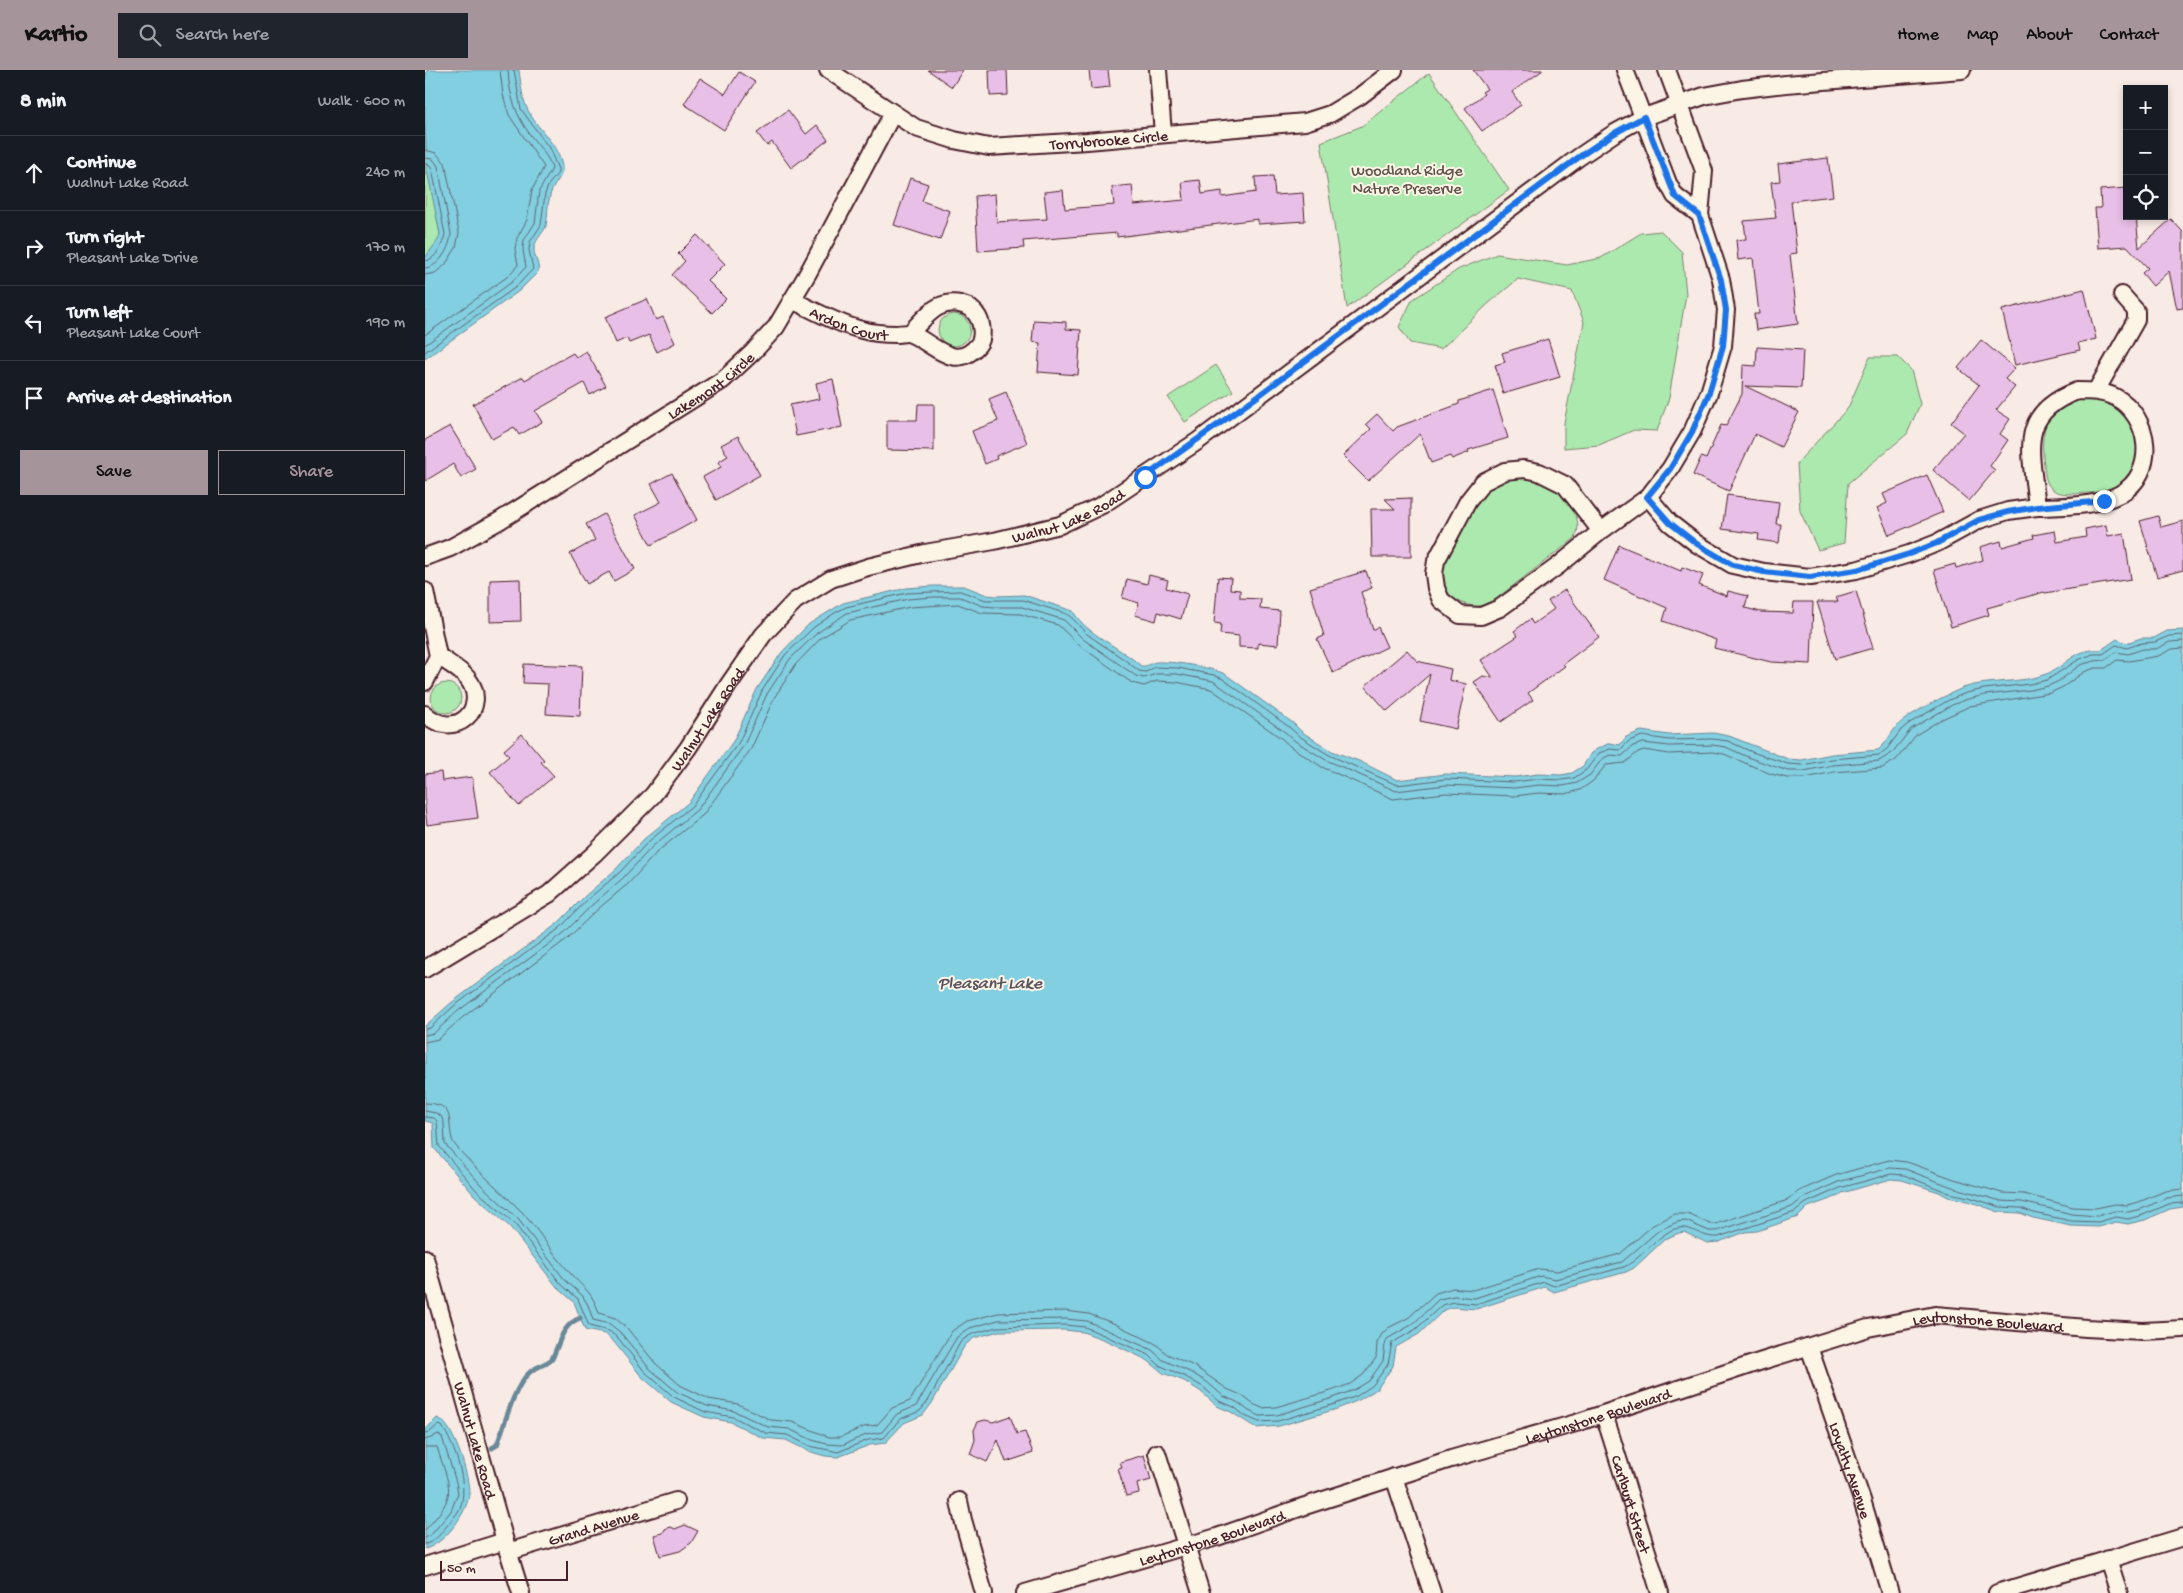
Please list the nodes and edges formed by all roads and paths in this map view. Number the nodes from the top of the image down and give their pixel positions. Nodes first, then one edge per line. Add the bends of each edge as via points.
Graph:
1 (828, 70) edge
2 (1158, 70) edge
3 (1394, 70) edge
4 (1625, 70) edge
5 (1667, 70) edge
6 (1962, 70) edge
7 (1679, 104) junction
8 (893, 113) junction
9 (1644, 117) junction
10 (1163, 134) junction
11 (1699, 215) junction
12 (2122, 295) dead end
13 (792, 300) junction
14 (910, 333) dead end
15 (2096, 391) junction
16 (1647, 497) junction
17 (2037, 507) junction
18 (1601, 531) junction
19 (425, 557) edge
20 (425, 591) edge
21 (437, 656) junction
22 (425, 682) edge
23 (425, 714) edge
24 (425, 969) edge
25 (425, 1258) edge
26 (2183, 1329) edge
27 (1809, 1347) junction
28 (1604, 1414) junction
29 (1157, 1453) dead end
30 (1394, 1477) junction
31 (676, 1500) dead end
32 (959, 1501) dead end
33 (2183, 1537) edge
34 (507, 1546) junction
35 (1185, 1546) junction
36 (2108, 1559) junction
37 (425, 1566) edge
38 (521, 1593) edge
39 (985, 1593) edge
40 (1025, 1593) edge
41 (1201, 1593) edge
42 (1432, 1593) edge
43 (1661, 1593) edge
44 (1889, 1593) edge
45 (1997, 1593) edge
46 (2119, 1593) edge

1 - 8 street, Torrybrooke Circle
2 - 10 street
3 - 10 street, Torrybrooke Circle via 1330,114 1305,122
4 - 9 street
5 - 7 street
6 - 7 street, Walnut Lake Road via 1742,89
7 - 9 street, Walnut Lake Road
7 - 11 street via 1704,171
8 - 10 street, Torrybrooke Circle via 916,128 989,147
8 - 13 street, Lakemont Circle
9 - 11 street via 1675,196
9 - 24 street, Walnut Lake Road via 1579,157 1198,441 1103,504 1060,525 868,567 831,579 795,601 763,635 689,748 653,795 595,853 549,894
11 - 16 street via 1721,280 1726,310 1723,346 1709,393 1692,432 1670,469
12 - 15 street via 2136,311 2136,320
13 - 14 street, Ardon Court via 828,318 863,330
13 - 19 street, Lakemont Circle via 776,327 723,380 499,521 450,548
15 - 17 street via 2077,391 2060,398 2045,409 2035,425 2030,443
15 - 17 street via 2115,397 2130,408 2141,424 2146,442 2145,462 2137,480 2104,501
16 - 17 street via 1670,523 1733,565 1810,577 1857,570 1909,554 1979,520
16 - 18 street
18 - 18 street via 1500,608 1481,616 1460,614 1441,600 1436,588 1436,561 1468,501 1483,482 1505,471 1524,469 1539,472 1565,485
20 - 21 street
21 - 22 street
21 - 23 street via 469,681 475,701 466,719 457,724 434,723
25 - 34 street, Walnut Lake Road
26 - 27 street, Leytonstone Boulevard via 2143,1331 1935,1316 1868,1328
27 - 28 street, Leytonstone Boulevard
27 - 44 street, Loyalty Avenue via 1862,1500
28 - 30 street, Leytonstone Boulevard
28 - 43 street, Carlburt Street
29 - 35 street
30 - 35 street, Leytonstone Boulevard
30 - 42 street
31 - 34 street, Grand Avenue
32 - 39 street
33 - 36 street
34 - 37 street
34 - 38 street, Walnut Lake Road
35 - 40 street, Leytonstone Boulevard
35 - 41 street
36 - 45 street
36 - 46 street

